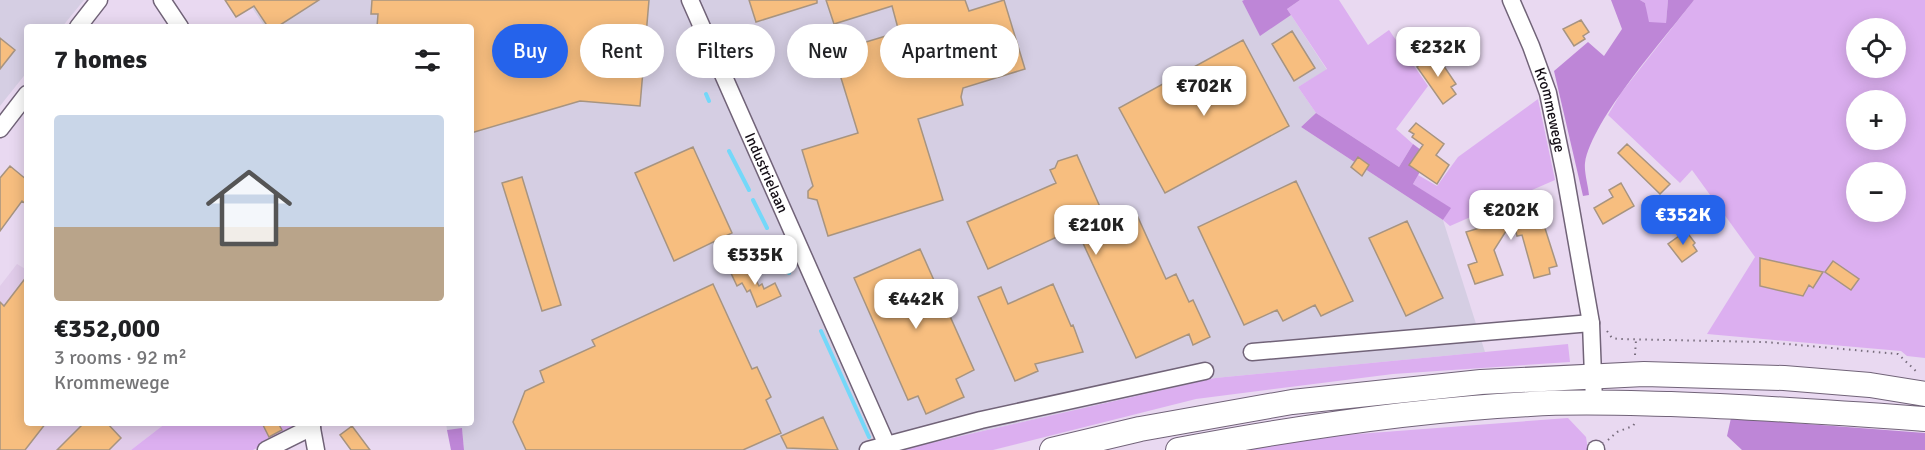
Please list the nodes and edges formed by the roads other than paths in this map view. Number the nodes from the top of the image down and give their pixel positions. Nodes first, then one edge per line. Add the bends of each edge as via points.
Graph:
1 (99, 0) edge
2 (162, 0) edge
3 (690, 0) edge
4 (1511, 0) edge
5 (80, 24) edge
6 (178, 24) edge
7 (24, 98) edge
8 (0, 129) edge
9 (1591, 323) junction
10 (1252, 352) dead end
11 (1204, 371) dead end
12 (1593, 377) junction
13 (1925, 394) edge
14 (1594, 402) junction
15 (1925, 419) edge
16 (310, 426) edge
17 (312, 426) edge
18 (886, 443) junction
19 (266, 450) edge
20 (316, 450) edge
21 (868, 450) edge
22 (1052, 450) edge
23 (1178, 450) edge

1 - 5 street
2 - 6 street
3 - 18 street, Industrielaan
4 - 9 street, Krommewege via 1548,93
7 - 8 street
9 - 10 street
9 - 12 street, Krommewege
11 - 18 street
12 - 13 highway via 1635,373 1784,378
12 - 14 street, Krommewege
12 - 22 highway via 1481,382 1331,397 1170,423
14 - 15 highway via 1782,408
14 - 23 highway via 1414,414
16 - 19 street
17 - 20 street
18 - 21 street

